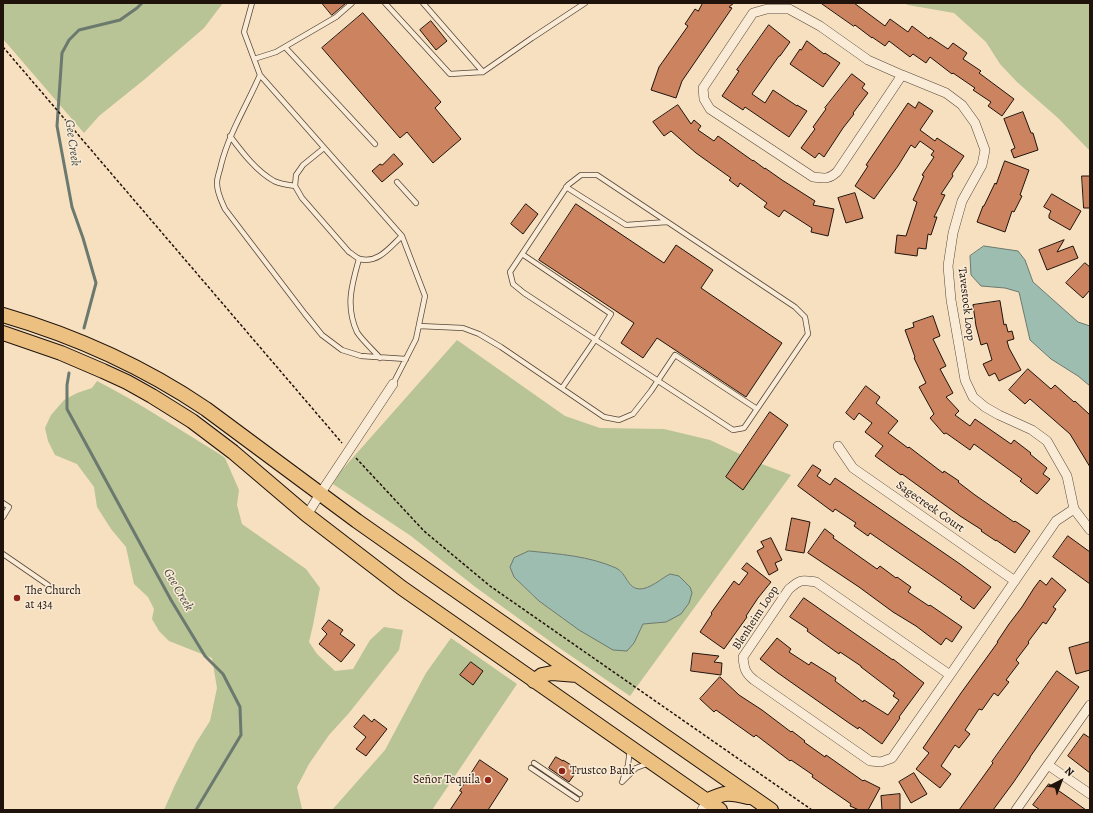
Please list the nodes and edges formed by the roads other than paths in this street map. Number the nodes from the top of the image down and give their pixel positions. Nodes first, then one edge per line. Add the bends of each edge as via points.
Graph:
1 (252, 3) edge
2 (352, 3) edge
3 (385, 3) edge
4 (423, 3) edge
5 (585, 3) edge
6 (285, 47) junction
7 (254, 59) junction
8 (483, 72) junction
9 (260, 75) junction
10 (902, 76) junction
11 (230, 136) junction
12 (375, 144) dead end
13 (324, 148) junction
14 (397, 182) dead end
15 (295, 186) junction
16 (566, 186) junction
17 (416, 203) dead end
18 (667, 222) junction
19 (402, 236) junction
20 (522, 254) junction
21 (359, 258) junction
22 (3, 314) edge
23 (419, 326) junction
24 (3, 333) edge
25 (595, 340) junction
26 (380, 358) junction
27 (406, 359) junction
28 (657, 382) junction
29 (393, 384) joint
30 (562, 388) junction
31 (757, 409) junction
32 (838, 446) dead end
33 (320, 494) junction
34 (3, 503) edge
35 (1074, 509) junction
36 (307, 515) junction
37 (3, 517) edge
38 (1090, 530) edge
39 (3, 554) edge
40 (1015, 581) junction
41 (48, 585) dead end
42 (577, 675) junction
43 (950, 675) junction
44 (534, 681) junction
45 (1090, 705) edge
46 (630, 748) junction
47 (651, 762) junction
48 (1048, 765) junction
49 (580, 794) dead end
50 (1090, 794) edge
51 (577, 799) dead end
52 (756, 799) junction
53 (704, 806) edge
54 (720, 810) edge
55 (771, 810) edge
56 (1016, 810) edge

1 - 7 lane via 244,32
2 - 6 lane via 336,17
3 - 8 lane via 450,74
4 - 8 lane
5 - 8 lane
6 - 7 lane
6 - 12 lane
7 - 9 lane
9 - 11 lane
9 - 13 lane
10 - 10 street, Tavestock Loop via 837,172 831,177 824,178 813,177 710,109 704,99 703,88 753,13 767,9 789,9 820,26 868,60
10 - 35 street, Tavestock Loop via 946,93 962,105 975,123 985,150 982,165 962,201 953,233 948,266 950,300 965,380 974,396 985,407 1032,430 1047,441 1067,476
11 - 15 lane via 261,172 275,181
11 - 26 lane via 217,181 218,195 225,209 322,335 342,350 360,356
13 - 15 lane via 303,165 296,175
13 - 19 lane
14 - 17 lane
15 - 21 lane via 302,198 349,252
16 - 18 lane via 626,225
16 - 18 lane via 581,175 597,175
16 - 20 lane
18 - 31 lane via 795,307 806,317 808,334
19 - 21 lane via 382,255 371,260
19 - 23 lane via 425,296
20 - 25 lane via 510,272 513,284
20 - 25 lane via 611,314
21 - 26 lane via 351,290 350,312 358,333
22 - 33 main road via 111,354 163,382 206,409
23 - 27 lane
23 - 30 lane via 463,328 479,334
24 - 36 main road via 103,371 172,407 212,436
25 - 28 lane
25 - 30 lane
26 - 27 lane
27 - 29 lane
28 - 30 lane via 633,414 619,420 604,417
28 - 31 lane via 733,430 744,428
28 - 31 lane via 675,355
29 - 33 street
32 - 40 street, Sagecreek Court via 853,468
33 - 36 street
33 - 42 main road
34 - 37 lane via 9,507
35 - 38 street, Tavestock Loop
35 - 40 street, Blenheim Loop via 1056,521
36 - 44 main road via 402,588
39 - 41 lane
40 - 43 street, Blenheim Loop
42 - 44 main road via 552,673 542,675
42 - 52 main road
43 - 43 street, Blenheim Loop via 892,758 881,762 870,761 754,680 747,674 744,657 789,589 802,580 816,582
44 - 46 main road
45 - 48 street
46 - 47 main road
46 - 47 lane via 622,782 636,768
47 - 53 main road
48 - 50 street
48 - 56 street
49 - 51 lane via 532,765
52 - 53 main road via 733,793 718,795
52 - 55 main road
53 - 54 main road

